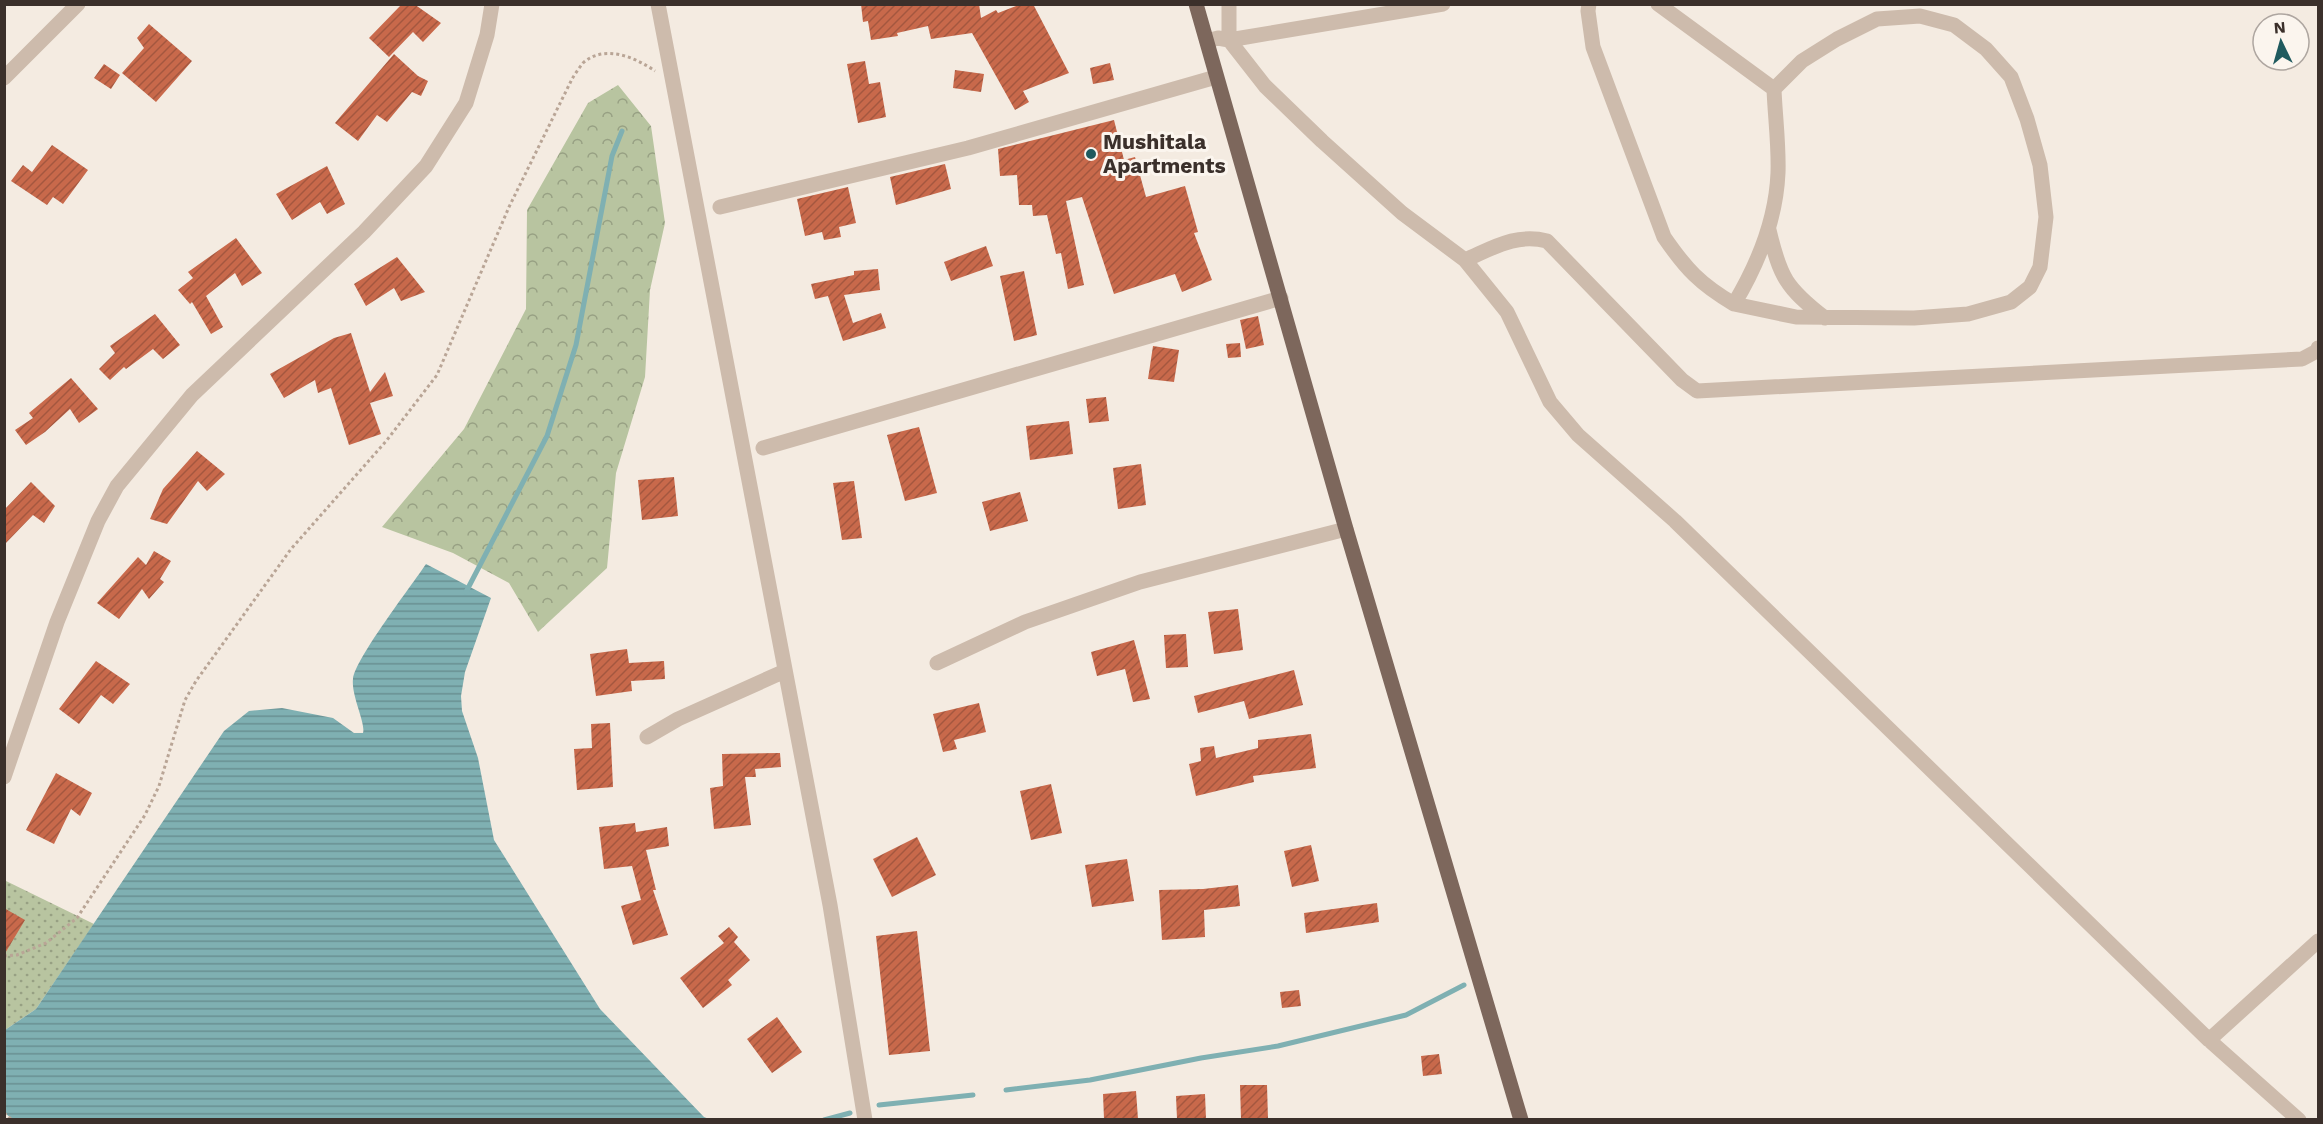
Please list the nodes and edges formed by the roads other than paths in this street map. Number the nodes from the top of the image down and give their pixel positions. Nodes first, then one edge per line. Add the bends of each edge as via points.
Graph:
1 (78, 4) edge
2 (492, 4) edge
3 (658, 4) edge
4 (1196, 4) edge
5 (1230, 4) edge
6 (1443, 4) edge
7 (1589, 4) edge
8 (1658, 4) edge
9 (1229, 40) junction
10 (1207, 41) junction
11 (1216, 77) junction
12 (4, 78) edge
13 (1774, 89) junction
14 (720, 207) dead end
15 (1769, 230) junction
16 (1465, 260) junction
17 (1281, 298) junction
18 (1734, 304) junction
19 (1825, 318) junction
20 (2319, 348) edge
21 (763, 448) dead end
22 (1346, 529) junction
23 (938, 663) dead end
24 (785, 671) junction
25 (647, 736) dead end
26 (4, 777) edge
27 (2319, 941) edge
28 (2209, 1040) junction
29 (865, 1119) edge
30 (1521, 1119) edge
31 (2299, 1119) edge

1 - 12 street
2 - 26 street via 488,35 466,103 426,166 364,232 192,395 117,486 98,521 57,622
3 - 24 street
4 - 10 main road
5 - 9 street
6 - 9 street
7 - 18 street via 1593,47 1664,237 1707,288
8 - 13 street
9 - 10 street
9 - 16 street via 1265,86 1322,141 1402,213
10 - 11 main road
11 - 14 street via 968,148
11 - 17 main road
13 - 15 street via 1778,173
13 - 19 street via 1802,61 1877,19 1920,16 1954,25 1986,50 2011,77 2040,165 2046,217 2040,267 2030,287 2011,302 1968,314
15 - 18 street
15 - 19 street via 1777,265 1791,289
16 - 20 street via 1512,240 1532,237 1547,241 1697,391 2302,358
16 - 28 street via 1507,312 1550,402 1578,435 1675,521
17 - 21 street
17 - 22 main road
18 - 19 street via 1796,317
22 - 23 street via 1140,582 1025,622
22 - 30 main road
24 - 25 street via 678,718
24 - 29 street via 830,905
27 - 28 street
28 - 31 street

